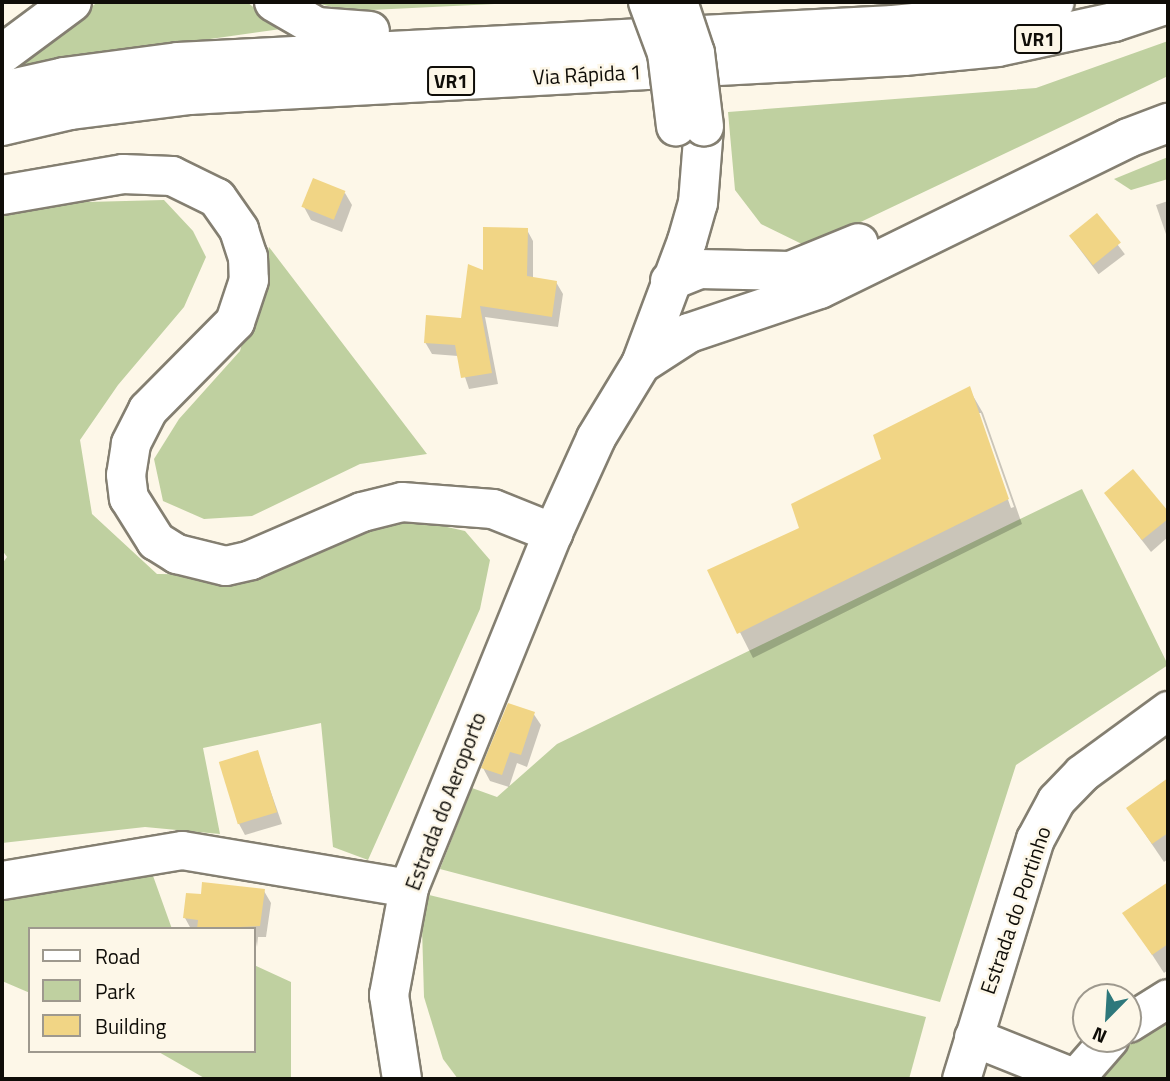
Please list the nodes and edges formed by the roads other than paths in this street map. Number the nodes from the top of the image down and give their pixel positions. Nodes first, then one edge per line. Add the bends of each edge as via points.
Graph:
1 (72, 2) edge
2 (274, 2) edge
3 (678, 2) edge
4 (1055, 2) edge
5 (1168, 4) edge
6 (644, 20) edge
7 (2, 54) edge
8 (2, 91) edge
9 (1168, 99) edge
10 (1168, 123) edge
11 (2, 126) edge
12 (690, 126) junction
13 (2, 195) edge
14 (698, 203) junction
15 (767, 273) junction
16 (662, 276) junction
17 (746, 311) junction
18 (641, 364) junction
19 (596, 438) junction
20 (553, 533) junction
21 (1168, 710) edge
22 (2, 880) edge
23 (409, 888) junction
24 (1168, 998) edge
25 (1142, 1014) edge
26 (973, 1037) junction
27 (1098, 1053) edge
28 (402, 1079) edge
29 (961, 1079) edge
30 (1077, 1079) edge

1 - 7 main road
2 - 6 main road via 317,27 339,32
3 - 12 main road, bridge via 695,53
4 - 6 main road, Via Rápida 1 / VR1 via 984,16 893,25
5 - 11 main road, Via Rápida 1 / VR1 via 1114,22 999,47 189,95 71,110
6 - 8 main road, Via Rápida 1 / VR1 via 178,62 64,77
6 - 12 main road, bridge via 667,52
9 - 15 main road via 1029,157 840,253 790,271
10 - 17 main road via 1128,138 820,289
12 - 14 main road
12 - 16 main road via 673,197
13 - 20 main road via 123,174 172,176 217,198 239,230 248,257 249,280 235,322 148,410 131,444 126,475 129,498 156,541 177,554 226,566 251,560 362,512 402,502 493,509
14 - 15 main road via 722,245
14 - 16 main road
15 - 16 main road via 699,269
16 - 17 main road via 699,299
16 - 18 main road
16 - 19 main road via 617,353
17 - 18 main road via 689,333
18 - 19 main road
19 - 20 main road, Estrada do Aeroporto
20 - 23 main road, Estrada do Aeroporto
21 - 26 street, Estrada do Portinho via 1082,773 1056,800 1035,838
22 - 23 street via 182,850
23 - 28 main road, Estrada do Aeroporto via 389,995
24 - 25 street
26 - 29 street, Estrada do Portinho
26 - 30 street
27 - 30 street

